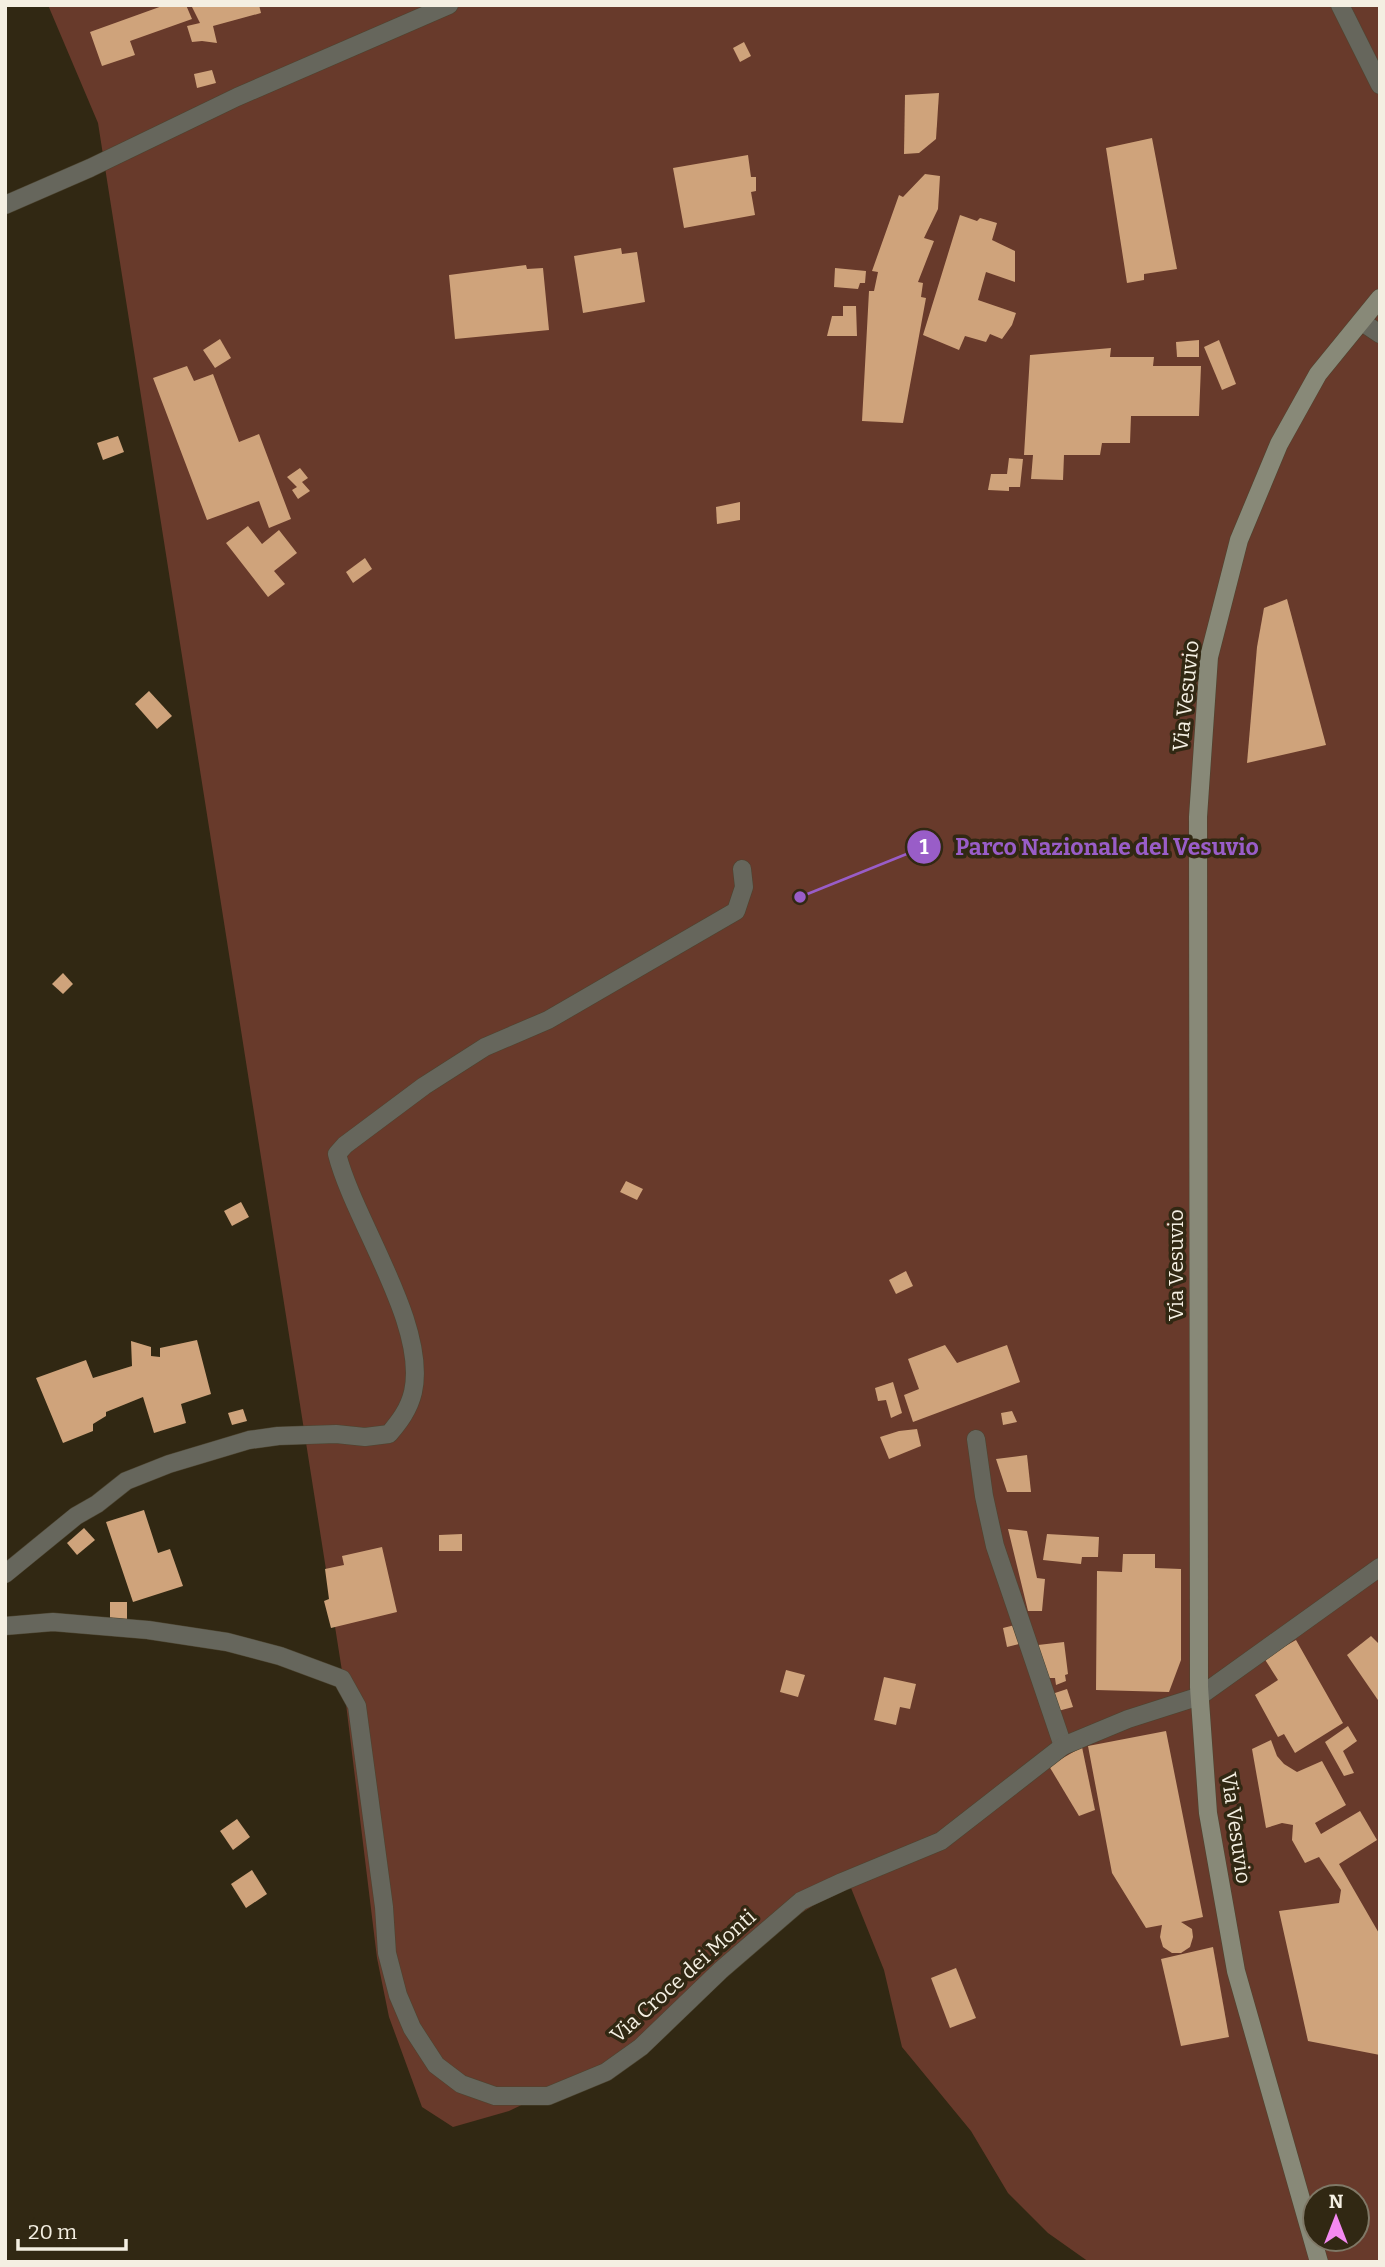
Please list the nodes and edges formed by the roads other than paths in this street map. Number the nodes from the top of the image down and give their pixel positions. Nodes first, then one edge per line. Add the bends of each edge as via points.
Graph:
1 (449, 5) edge
2 (1340, 5) edge
3 (1380, 85) edge
4 (5, 205) edge
5 (1380, 298) edge
6 (1362, 323) junction
7 (1380, 334) edge
8 (742, 869) dead end
9 (976, 1439) dead end
10 (1380, 1567) edge
11 (5, 1574) edge
12 (5, 1626) edge
13 (1200, 1696) junction
14 (1063, 1746) junction
15 (1319, 2262) edge

1 - 4 street
2 - 3 street
5 - 6 street, Via Vesuvio
6 - 7 street
6 - 13 street, Via Vesuvio via 1318,374 1279,444 1239,540 1209,657 1198,817
8 - 11 street via 744,887 736,911 548,1020 485,1047 424,1086 337,1154 414,1351 412,1393 403,1418 389,1434 278,1436 169,1464 126,1481
9 - 14 street via 995,1546
10 - 13 street, Via Croce dei Monti
12 - 14 street, Via Croce dei Monti via 53,1622 214,1640 280,1656 342,1679 357,1706 387,1953 398,1995 436,2066 461,2084 495,2096 548,2096 606,2072 641,2047 801,1901 941,1841
13 - 14 street, Via Croce dei Monti
13 - 15 street, Via Vesuvio via 1208,1813 1236,1971

